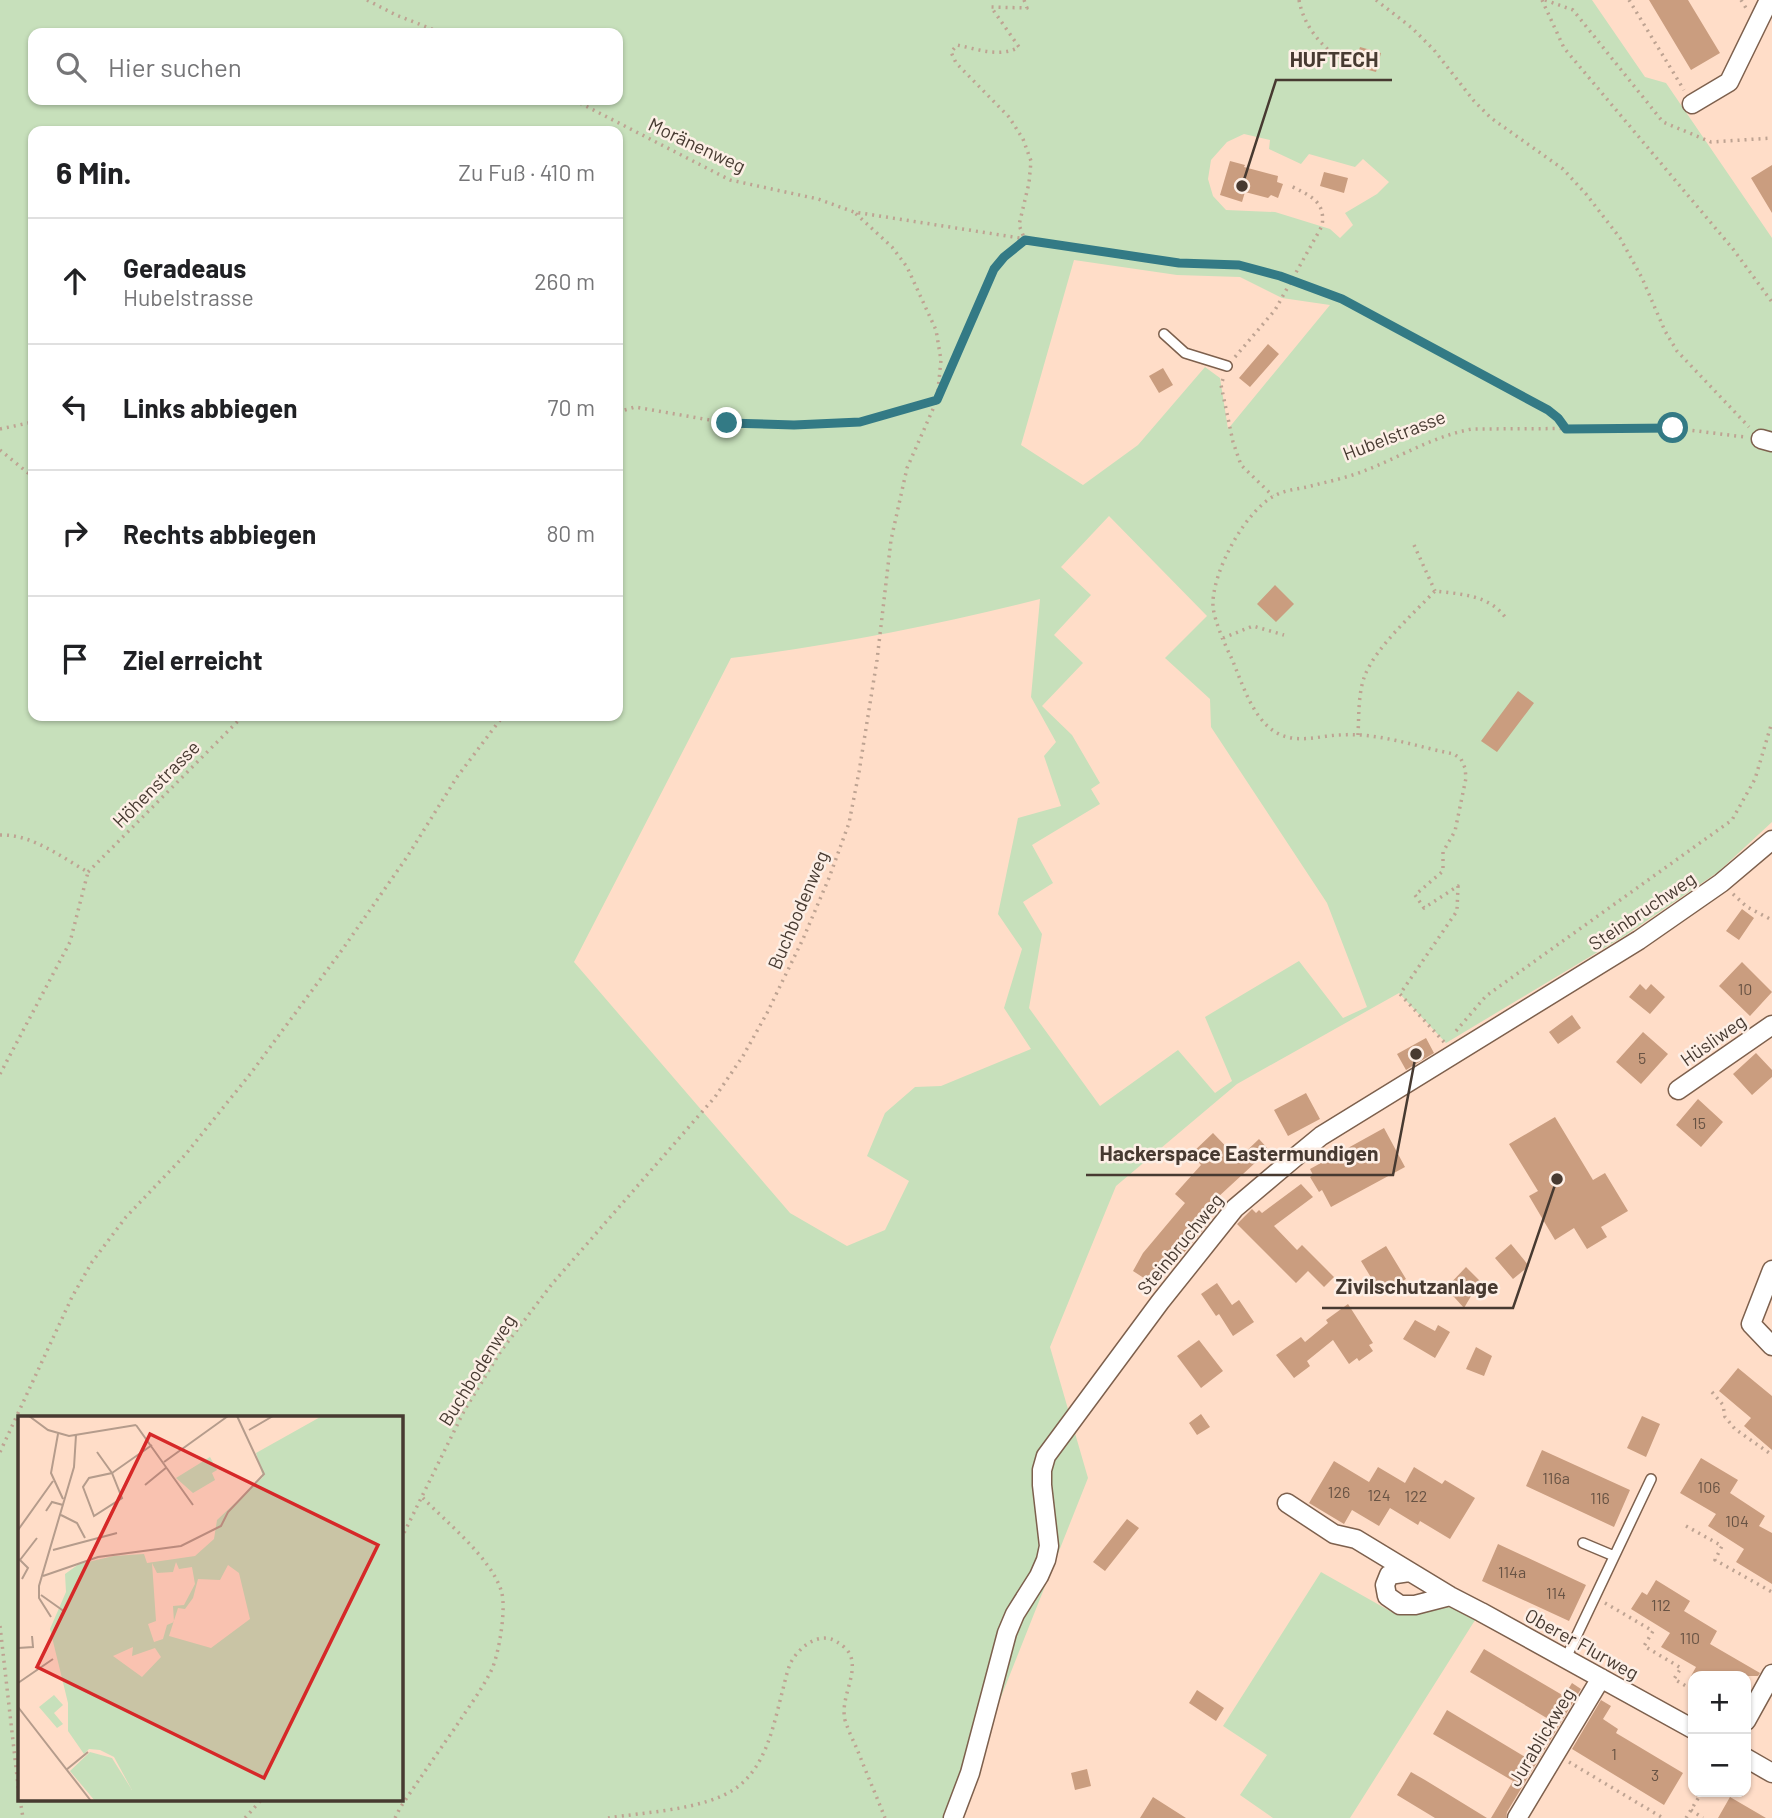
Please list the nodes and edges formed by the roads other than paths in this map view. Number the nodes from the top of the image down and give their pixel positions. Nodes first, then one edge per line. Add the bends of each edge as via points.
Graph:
1 (1769, 0) edge
2 (1692, 104) road end
3 (1164, 334) dead end
4 (1227, 366) road end
5 (1772, 840) edge
6 (1772, 1025) edge
7 (1678, 1090) dead end
8 (1772, 1270) edge
9 (1772, 1346) edge
10 (1651, 1479) dead end
11 (1287, 1503) dead end
12 (1583, 1543) dead end
13 (1614, 1556) junction
14 (1409, 1572) junction
15 (1450, 1596) junction
16 (1566, 1658) junction
17 (1772, 1674) edge
18 (1601, 1678) junction
19 (1751, 1712) edge
20 (1688, 1726) edge
21 (1751, 1761) edge
22 (1772, 1773) edge
23 (953, 1818) edge
24 (1517, 1818) edge

1 - 2 street via 1729,82
3 - 4 lane via 1185,353
5 - 23 street, Steinbruchweg via 1721,883 1639,940 1321,1136 1234,1208 1046,1456 1042,1470 1049,1546 1046,1560 1007,1633 970,1773
6 - 7 street, Hüsliweg
8 - 9 street via 1751,1324
10 - 13 lane
11 - 14 street, Oberer Flurweg via 1334,1534 1356,1539
12 - 13 lane
13 - 16 lane
14 - 15 street, Oberer Flurweg
14 - 15 street via 1389,1575 1385,1585 1387,1596 1400,1605
15 - 16 street, Oberer Flurweg
16 - 18 street, Oberer Flurweg
17 - 19 street
18 - 20 street, Oberer Flurweg
18 - 24 street, Jurablickweg
21 - 22 street

